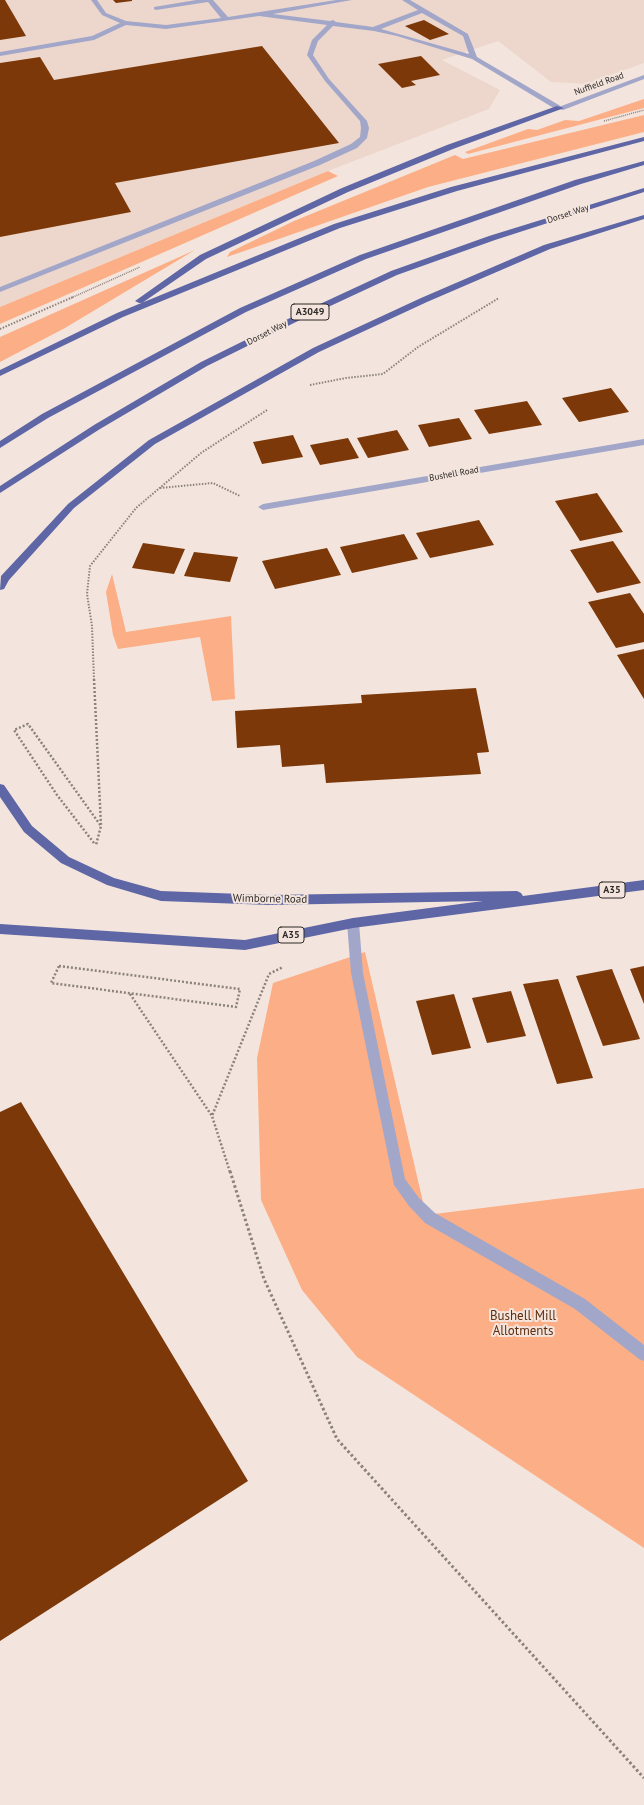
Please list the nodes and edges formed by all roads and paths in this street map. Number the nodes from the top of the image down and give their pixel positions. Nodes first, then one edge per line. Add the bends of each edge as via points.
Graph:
1 (94, 0) edge
2 (209, 0) edge
3 (349, 0) edge
4 (405, 0) edge
5 (156, 8) dead end
6 (423, 10) junction
7 (260, 14) junction
8 (226, 19) junction
9 (333, 22) junction
10 (125, 23) junction
11 (374, 29) junction
12 (0, 54) edge
13 (474, 58) junction
14 (644, 77) edge
15 (560, 108) junction
16 (644, 139) edge
17 (644, 163) edge
18 (644, 190) edge
19 (644, 217) edge
20 (0, 290) edge
21 (120, 314) junction
22 (0, 373) edge
23 (644, 442) edge
24 (0, 445) edge
25 (160, 488) dead end
26 (1, 490) edge
27 (263, 507) joint
28 (0, 587) edge
29 (0, 788) edge
30 (101, 826) dead end
31 (96, 845) dead end
32 (644, 885) edge
33 (580, 895) junction
34 (353, 923) junction
35 (0, 929) edge
36 (290, 964) dead end
37 (129, 994) junction
38 (212, 1116) junction
39 (644, 1354) edge
40 (644, 1778) edge

1 - 10 street via 104,14
2 - 5 street
2 - 8 street
3 - 7 street
4 - 6 street
6 - 11 street
6 - 13 street via 466,35
7 - 8 street
7 - 9 street
8 - 10 street via 166,27
9 - 11 street
9 - 20 street via 315,40 310,55 327,80 363,121 363,138 354,146
10 - 12 street via 94,38
11 - 13 street
13 - 15 street
14 - 15 street, Nuffield Road
15 - 21 highway via 450,147 346,190 253,233 203,258
16 - 21 highway via 454,189 337,226
17 - 24 highway, A3049 via 578,182 356,260 237,313 52,413
18 - 26 highway, Dorset Way / A3049 via 492,238 394,273 204,364 97,427
19 - 28 highway via 547,247 424,300 316,350 152,442 71,506 5,578
21 - 22 highway
23 - 27 street, Bushell Road
25 - 27 path via 213,483
29 - 33 highway, Wimborne Road / A35 via 28,829 65,860 111,882 161,896 270,900
30 - 31 path via 28,724 14,730 57,795
32 - 33 highway, Wimborne Road / A35
33 - 34 highway, Wimborne Road / A35
34 - 35 highway, Wimborne Road / A35 via 245,945
34 - 39 street via 358,973 399,1182 430,1218 580,1304
36 - 38 path via 269,974
37 - 37 path via 51,983 59,966 240,989 236,1007
37 - 38 path
38 - 40 path via 264,1279 337,1439

